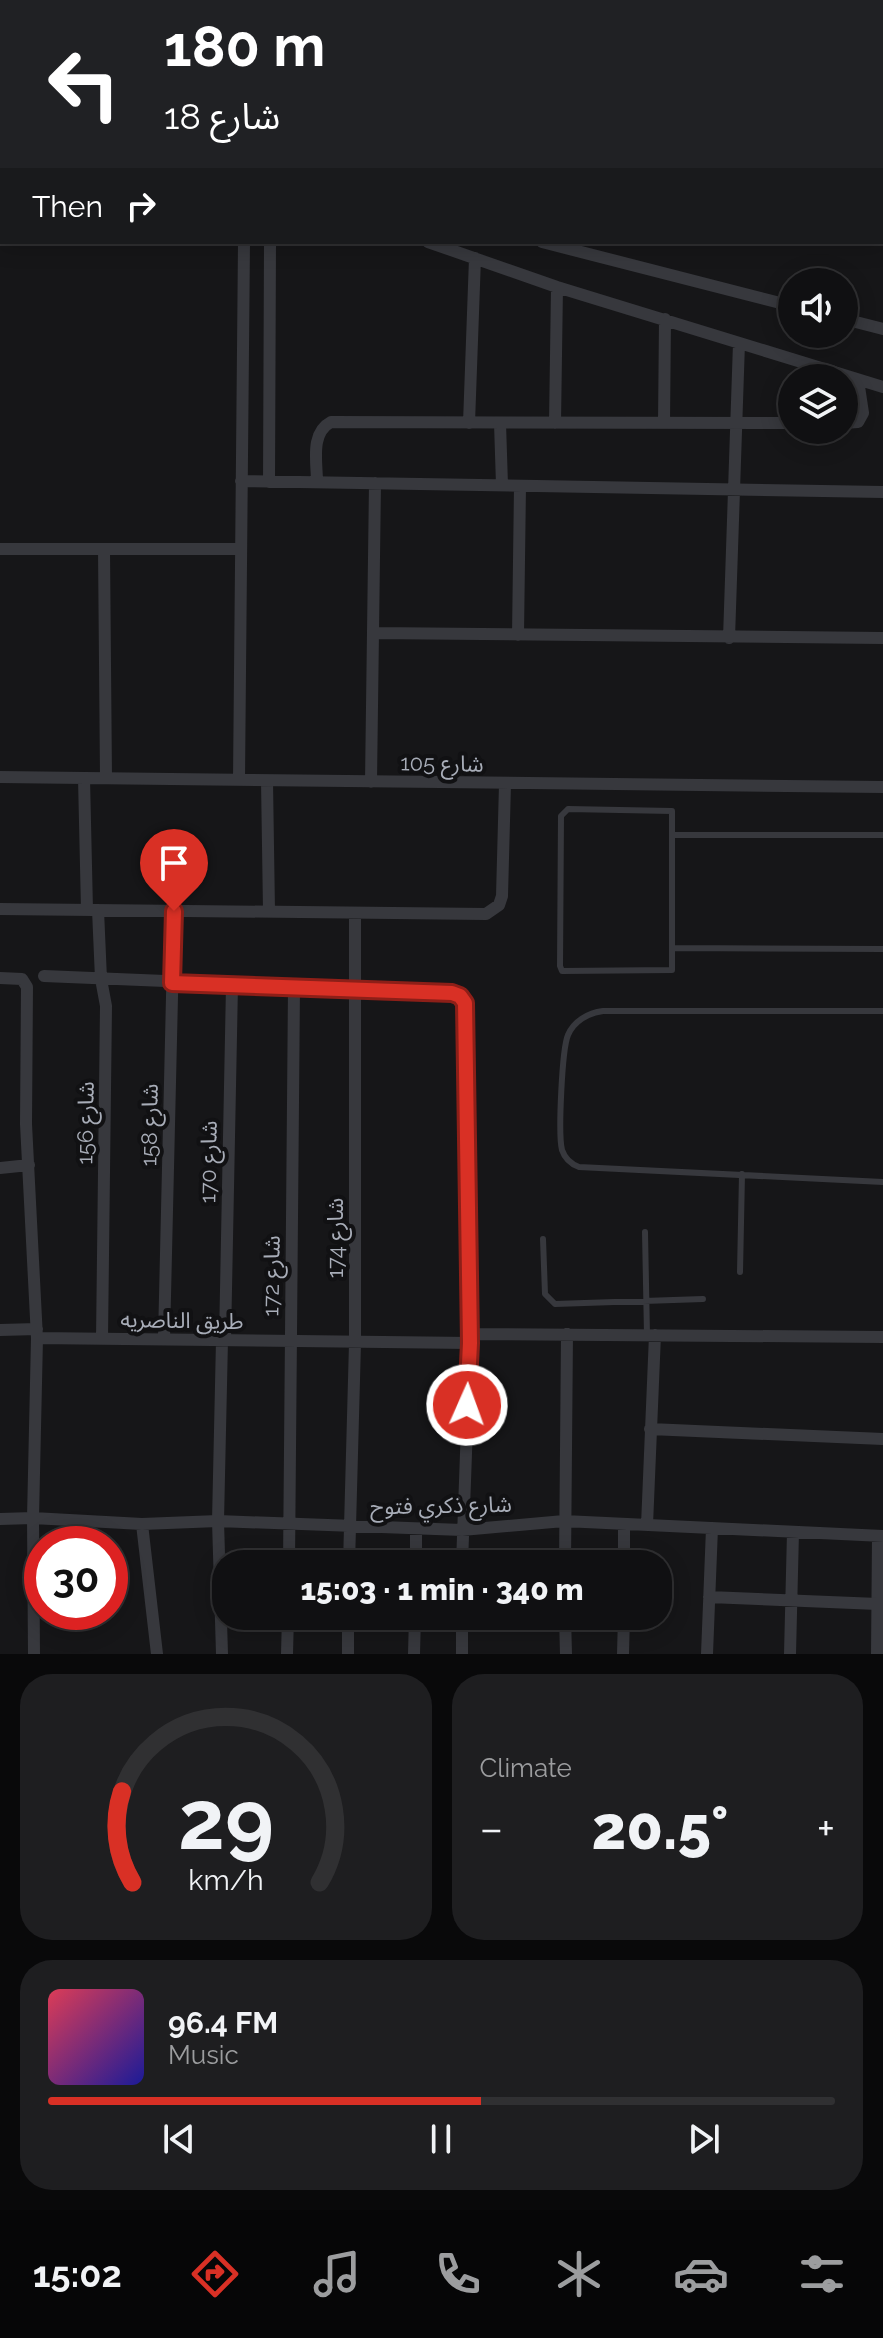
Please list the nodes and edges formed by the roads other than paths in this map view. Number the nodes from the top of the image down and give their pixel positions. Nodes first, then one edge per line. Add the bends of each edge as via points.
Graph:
1 (244, 244) edge
2 (270, 244) edge
3 (434, 244) edge
4 (550, 244) edge
5 (475, 258) junction
6 (557, 287) junction
7 (778, 302) edge
8 (665, 319) junction
9 (858, 323) edge
10 (883, 329) edge
11 (739, 343) junction
12 (807, 364) edge
13 (858, 380) joint
14 (883, 387) edge
15 (858, 422) edge
16 (469, 423) junction
17 (500, 423) junction
18 (555, 423) junction
19 (664, 423) junction
20 (736, 423) junction
21 (778, 423) edge
22 (241, 481) junction
23 (269, 482) junction
24 (317, 482) junction
25 (375, 483) junction
26 (502, 485) junction
27 (520, 486) junction
28 (733, 490) junction
29 (883, 492) edge
30 (0, 549) edge
31 (104, 549) junction
32 (240, 549) junction
33 (373, 633) junction
34 (518, 635) junction
35 (729, 638) junction
36 (883, 638) edge
37 (0, 777) edge
38 (84, 778) junction
39 (106, 778) junction
40 (239, 780) junction
41 (267, 781) junction
42 (371, 782) junction
43 (505, 784) junction
44 (883, 787) edge
45 (673, 835) junction
46 (883, 835) edge
47 (0, 909) edge
48 (92, 910) junction
49 (174, 911) junction
50 (269, 911) junction
51 (355, 913) junction
52 (673, 948) junction
53 (883, 949) edge
54 (44, 976) dead end
55 (0, 978) edge
56 (101, 979) junction
57 (172, 983) junction
58 (232, 985) junction
59 (294, 987) junction
60 (355, 990) junction
61 (883, 1011) edge
62 (29, 1165) junction
63 (0, 1168) edge
64 (742, 1174) junction
65 (883, 1182) edge
66 (645, 1232) dead end
67 (543, 1239) dead end
68 (740, 1272) dead end
69 (703, 1299) dead end
70 (646, 1301) junction
71 (0, 1330) edge
72 (37, 1333) junction
73 (567, 1334) junction
74 (651, 1335) junction
75 (883, 1337) edge
76 (470, 1338) junction
77 (102, 1339) junction
78 (164, 1339) junction
79 (223, 1340) junction
80 (290, 1341) junction
81 (355, 1343) junction
82 (650, 1429) junction
83 (883, 1439) edge
84 (33, 1518) junction
85 (0, 1519) edge
86 (218, 1521) junction
87 (564, 1521) junction
88 (289, 1523) junction
89 (142, 1524) junction
90 (624, 1524) junction
91 (349, 1525) junction
92 (647, 1525) junction
93 (712, 1528) junction
94 (416, 1529) junction
95 (462, 1530) junction
96 (793, 1532) junction
97 (880, 1536) edge
98 (289, 1550) edge
99 (349, 1550) edge
100 (416, 1550) edge
101 (462, 1550) edge
102 (565, 1550) edge
103 (624, 1550) edge
104 (709, 1597) junction
105 (791, 1601) junction
106 (878, 1604) junction
107 (288, 1630) edge
108 (348, 1630) edge
109 (415, 1630) edge
110 (462, 1630) edge
111 (565, 1630) edge
112 (624, 1630) edge
113 (34, 1654) edge
114 (157, 1654) edge
115 (222, 1654) edge
116 (287, 1654) edge
117 (348, 1654) edge
118 (414, 1654) edge
119 (462, 1654) edge
120 (566, 1654) edge
121 (623, 1654) edge
122 (707, 1654) edge
123 (790, 1654) edge
124 (877, 1654) edge

1 - 22 street
2 - 23 street
3 - 5 street
4 - 7 street
5 - 6 street
5 - 16 street
6 - 8 street
6 - 18 street
8 - 11 street
8 - 19 street
9 - 10 street
11 - 12 street
11 - 20 street
13 - 14 street
13 - 15 street via 863,413
16 - 17 street
16 - 24 street via 331,422 318,434
17 - 18 street
17 - 26 street
18 - 19 street
19 - 20 street
20 - 21 street
20 - 28 street
22 - 23 street
22 - 32 street
23 - 24 street
24 - 25 street
25 - 26 street
25 - 33 street
26 - 27 street
27 - 28 street
27 - 34 street
28 - 29 street
28 - 35 street
30 - 31 street
31 - 32 street
31 - 39 street
32 - 40 street
33 - 34 street
33 - 42 street
34 - 35 street
35 - 36 street
37 - 38 street, شارع 105
38 - 39 street, شارع 105
38 - 48 street, شارع 156
39 - 40 street, شارع 105
40 - 41 street, شارع 105
41 - 42 street, شارع 105
41 - 50 street
42 - 43 street, شارع 105
43 - 44 street, شارع 105
43 - 51 street via 499,905 486,914
45 - 46 lane
45 - 52 lane
45 - 52 lane via 669,810 563,812 560,966 567,972 669,972
47 - 48 street
48 - 49 street
48 - 56 street, شارع 156
49 - 50 street
49 - 57 street, شارع 158
50 - 51 street
51 - 60 street, شارع 174
52 - 53 lane
54 - 56 street
55 - 62 street via 22,979 27,987
56 - 57 street
56 - 77 street, شارع 156 via 106,1006
57 - 58 street
57 - 78 street, شارع 158
58 - 59 street
58 - 79 street, شارع 170
59 - 60 street
59 - 80 street, شارع 172
60 - 76 street via 452,993 467,1007
60 - 81 street, شارع 174
61 - 64 lane via 603,1011 578,1022 567,1037 564,1055 562,1145 568,1160 579,1167
62 - 63 street
62 - 72 street
64 - 65 lane
64 - 68 lane
66 - 70 lane
67 - 70 lane via 544,1290 551,1302
69 - 70 lane
70 - 74 lane
71 - 72 street, طريق الناصريه
72 - 77 street, طريق الناصريه
72 - 84 street
73 - 74 street, طريق الناصريه
73 - 76 street, طريق الناصريه
73 - 87 street
74 - 75 street, طريق الناصريه
74 - 82 street
76 - 81 street, طريق الناصريه
76 - 95 street
77 - 78 street, طريق الناصريه
78 - 79 street, طريق الناصريه
79 - 80 street, طريق الناصريه
79 - 86 street, شارع 170
80 - 81 street, طريق الناصريه
80 - 88 street, شارع 172
81 - 91 street, شارع 174
82 - 83 street
82 - 92 street
84 - 85 street, شارع ذكري فتوح
84 - 89 street, شارع ذكري فتوح
84 - 113 street
86 - 88 street, شارع ذكري فتوح
86 - 89 street, شارع ذكري فتوح
86 - 115 street, شارع 170
87 - 90 street, شارع ذكري فتوح
87 - 95 street, شارع ذكري فتوح
87 - 102 street
88 - 91 street, شارع ذكري فتوح
88 - 98 street, شارع 172
89 - 114 street
90 - 92 street, شارع ذكري فتوح
90 - 103 street
91 - 94 street, شارع ذكري فتوح
91 - 99 street, شارع 174
92 - 93 street, شارع ذكري فتوح
93 - 96 street, شارع ذكري فتوح
93 - 104 street
94 - 95 street, شارع ذكري فتوح
94 - 100 street
95 - 101 street
96 - 97 street, شارع ذكري فتوح
96 - 105 street
97 - 106 street
104 - 105 street
104 - 122 street
105 - 106 street
105 - 123 street
106 - 124 street
107 - 116 street
108 - 117 street
109 - 118 street
110 - 119 street
111 - 120 street
112 - 121 street

